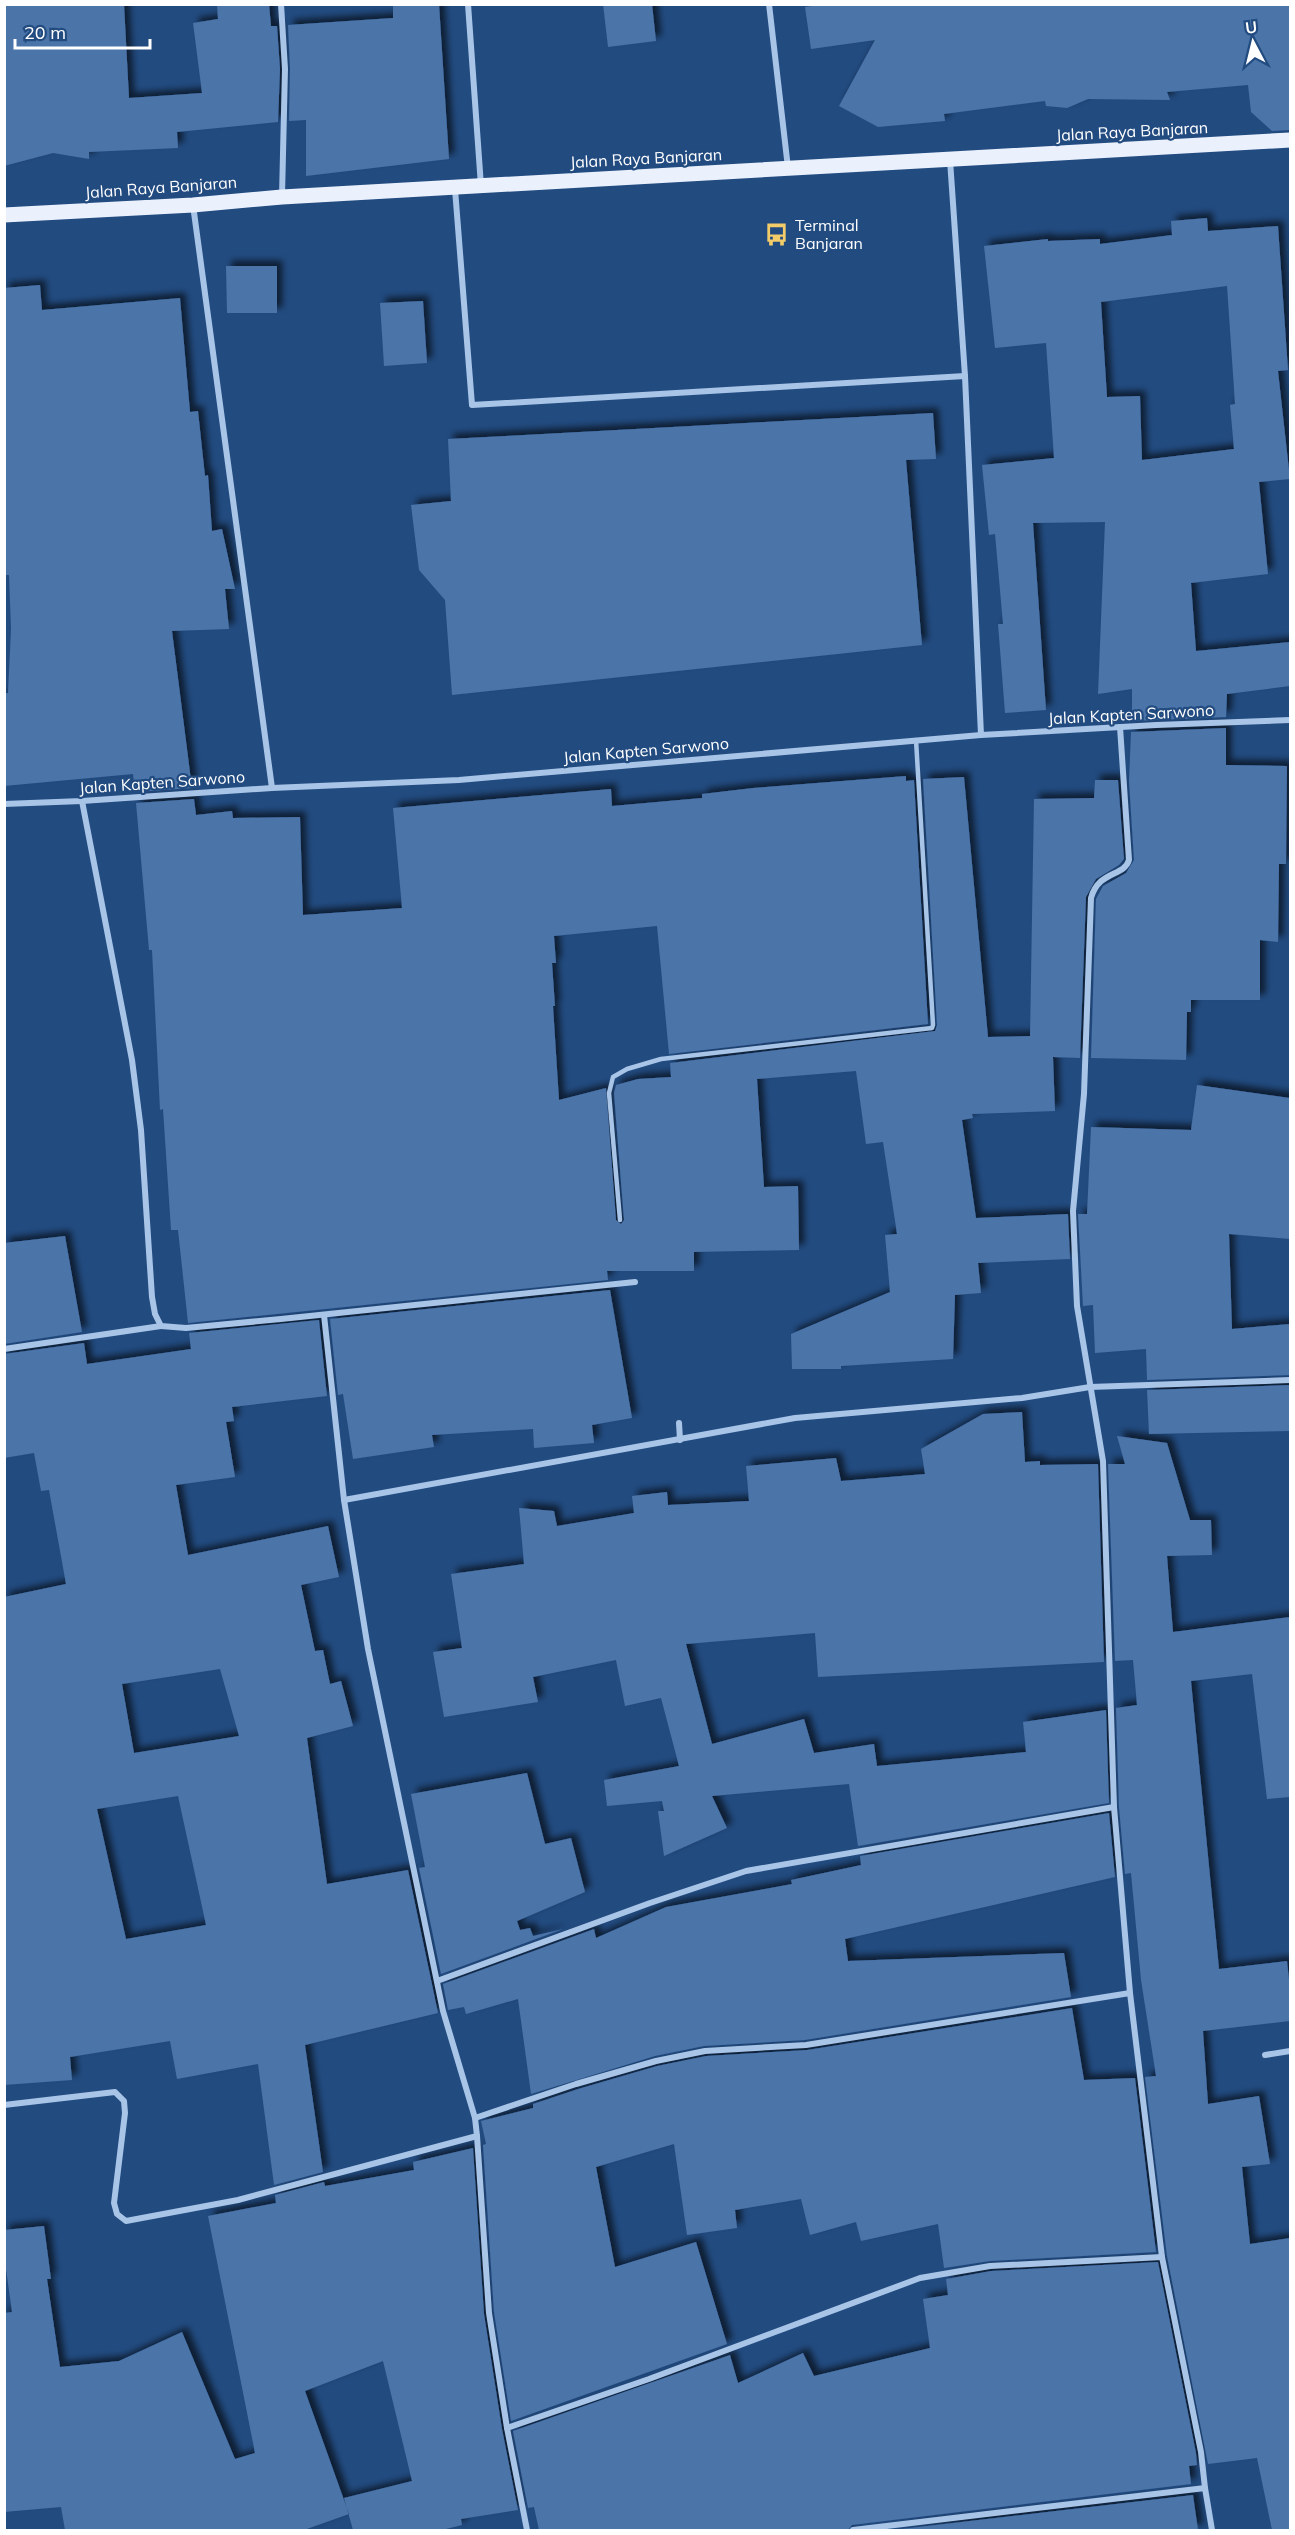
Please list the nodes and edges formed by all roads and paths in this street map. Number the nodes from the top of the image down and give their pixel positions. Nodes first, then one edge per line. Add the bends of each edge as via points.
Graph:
1 (281, 4) edge
2 (468, 4) edge
3 (769, 4) edge
4 (1290, 140) edge
5 (950, 160) junction
6 (788, 168) junction
7 (481, 186) junction
8 (454, 187) junction
9 (282, 197) junction
10 (193, 204) junction
11 (4, 215) edge
12 (965, 376) junction
13 (1290, 720) edge
14 (1120, 727) junction
15 (981, 735) junction
16 (916, 740) junction
17 (272, 788) junction
18 (82, 801) junction
19 (4, 804) edge
20 (620, 1220) dead end
21 (635, 1282) dead end
22 (324, 1314) junction
23 (161, 1326) junction
24 (4, 1349) edge
25 (1290, 1380) edge
26 (1090, 1387) junction
27 (679, 1423) dead end
28 (680, 1440) junction
29 (344, 1500) junction
30 (1114, 1807) junction
31 (437, 1981) junction
32 (1130, 1993) junction
33 (1290, 2051) edge
34 (1266, 2055) dead end
35 (4, 2105) edge
36 (476, 2118) junction
37 (477, 2136) junction
38 (1162, 2257) junction
39 (507, 2428) junction
40 (1205, 2488) junction
41 (527, 2530) edge
42 (853, 2530) edge
43 (1212, 2530) edge

1 - 9 street via 285,69
2 - 7 street
3 - 6 street
4 - 5 main road, Jalan Raya Banjaran
5 - 6 main road, Jalan Raya Banjaran
5 - 12 street
6 - 7 main road, Jalan Raya Banjaran
7 - 8 main road, Jalan Raya Banjaran
8 - 9 main road, Jalan Raya Banjaran
8 - 12 street via 472,405
9 - 10 main road, Jalan Raya Banjaran
10 - 11 main road, Jalan Raya Banjaran
10 - 17 street
12 - 15 street
13 - 14 street, Jalan Kapten Sarwono
14 - 15 street, Jalan Kapten Sarwono
14 - 26 street via 1129,860 1124,868 1094,886 1091,898 1084,1094 1072,1211 1077,1305
15 - 16 street, Jalan Kapten Sarwono
16 - 17 street, Jalan Kapten Sarwono via 459,780
16 - 20 lane via 933,1025 928,1030 661,1059 613,1077 609,1093
17 - 18 street, Jalan Kapten Sarwono
18 - 19 street, Jalan Kapten Sarwono
18 - 23 street via 132,1060 153,1297
21 - 22 street
22 - 23 street via 186,1328
22 - 29 street
23 - 24 street
25 - 26 street
26 - 28 street via 1022,1398 795,1418
26 - 30 street via 1102,1461
27 - 28 street
28 - 29 street
29 - 31 street via 368,1649
30 - 31 street via 746,1871
30 - 32 street
31 - 36 street
32 - 36 street via 807,2045 705,2050 576,2084
32 - 38 street
33 - 34 street
35 - 37 street via 115,2092 124,2101 125,2114 114,2203 117,2214 126,2221 238,2200
36 - 37 street
37 - 39 street via 489,2313
38 - 39 street via 990,2266 920,2278
38 - 40 street
39 - 41 street
40 - 42 street
40 - 43 street

